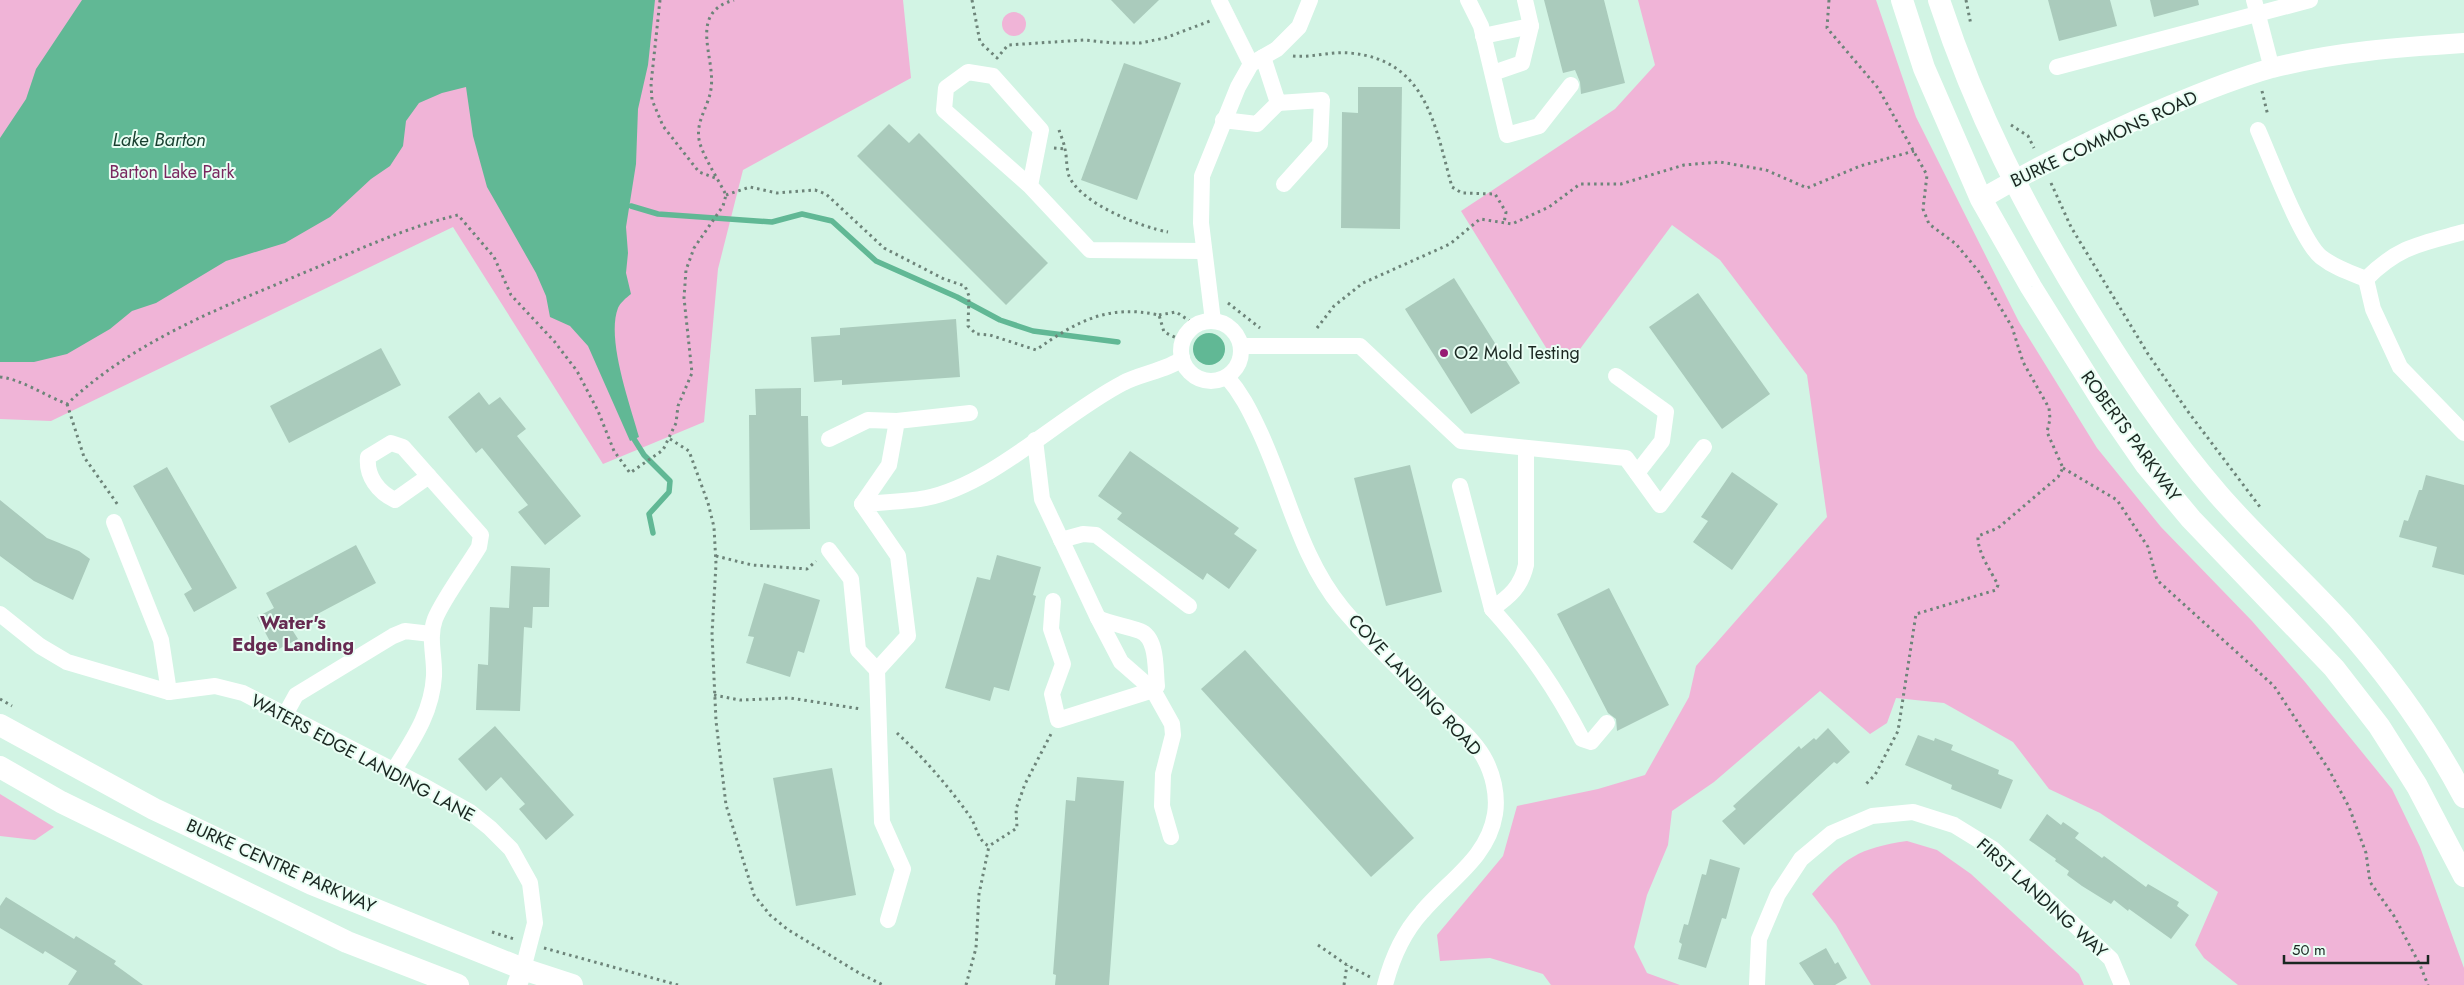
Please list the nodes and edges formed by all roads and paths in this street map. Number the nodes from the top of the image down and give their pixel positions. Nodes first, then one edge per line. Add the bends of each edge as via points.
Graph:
1 (660, 0) edge
2 (734, 0) edge
3 (972, 0) edge
4 (1219, 0) edge
5 (1310, 0) edge
6 (1468, 0) edge
7 (1525, 0) edge
8 (1829, 0) edge
9 (1902, 0) edge
10 (1939, 0) edge
11 (2310, 0) edge
12 (2256, 6) edge
13 (1226, 15) junction
14 (1531, 26) junction
15 (1484, 36) junction
16 (2464, 43) edge
17 (1278, 49) junction
18 (998, 58) junction
19 (1257, 61) junction
20 (1001, 63) dead end
21 (2057, 66) dead end
22 (2272, 69) junction
23 (1493, 73) junction
24 (988, 75) junction
25 (1571, 85) dead end
26 (2262, 94) dead end
27 (1278, 103) junction
28 (2268, 113) dead end
29 (1223, 120) junction
30 (1057, 124) dead end
31 (2258, 130) dead end
32 (1914, 151) junction
33 (718, 179) junction
34 (2013, 181) junction
35 (1284, 184) dead end
36 (1030, 186) junction
37 (726, 195) junction
38 (1981, 199) junction
39 (2060, 202) dead end
40 (1504, 223) junction
41 (2464, 232) edge
42 (1202, 234) junction
43 (1204, 251) junction
44 (2366, 279) junction
45 (1210, 295) junction
46 (1159, 315) junction
47 (1213, 321) junction
48 (1196, 325) junction
49 (1313, 329) dead end
50 (1267, 331) dead end
51 (1182, 341) junction
52 (1241, 346) junction
53 (1182, 358) junction
54 (1616, 376) dead end
55 (0, 377) edge
56 (1227, 377) junction
57 (67, 404) junction
58 (970, 412) dead end
59 (897, 421) junction
60 (2464, 433) edge
61 (670, 439) junction
62 (829, 439) dead end
63 (1035, 440) junction
64 (1704, 447) dead end
65 (1526, 448) junction
66 (2063, 468) junction
67 (1637, 473) junction
68 (429, 476) dead end
69 (1460, 486) dead end
70 (862, 504) junction
71 (2263, 512) dead end
72 (117, 515) joint
73 (1062, 540) junction
74 (829, 550) joint
75 (716, 556) junction
76 (1053, 602) dead end
77 (1189, 606) dead end
78 (1492, 609) junction
79 (0, 614) edge
80 (1098, 618) junction
81 (431, 634) junction
82 (877, 670) junction
83 (1153, 690) junction
84 (169, 692) junction
85 (714, 695) junction
86 (0, 699) edge
87 (16, 708) dead end
88 (284, 715) junction
89 (878, 715) junction
90 (1058, 720) junction
91 (1607, 723) dead end
92 (0, 725) edge
93 (0, 768) edge
94 (394, 770) junction
95 (1866, 784) dead end
96 (2464, 797) edge
97 (1171, 837) dead end
98 (989, 846) junction
99 (2464, 876) edge
100 (888, 920) dead end
101 (484, 930) dead end
102 (509, 937) dead end
103 (1318, 945) dead end
104 (556, 950) dead end
105 (1347, 965) junction
106 (520, 977) edge
107 (458, 985) edge
108 (572, 985) edge
109 (678, 985) edge
110 (883, 985) edge
111 (966, 985) edge
112 (1344, 985) edge
113 (1385, 985) edge
114 (1757, 985) edge
115 (2122, 985) edge
116 (2428, 985) edge

1 - 33 path via 652,100 663,126 699,172
2 - 33 path via 716,8 709,19 707,48 711,88 698,123 700,143
3 - 18 path via 980,42
4 - 13 street
5 - 17 street via 1299,26
6 - 15 street
7 - 14 street
8 - 32 path via 1827,28 1878,88
9 - 38 main road, ROBERTS PARKWAY via 1924,68
10 - 34 main road, ROBERTS PARKWAY via 1980,113
11 - 12 street
12 - 21 street
12 - 22 street
13 - 18 path via 1165,38 1140,43 1084,40 1008,46
13 - 19 street
14 - 15 street
14 - 23 street via 1522,63
15 - 23 street
16 - 22 street, BURKE COMMONS ROAD via 2397,47
17 - 19 street
17 - 40 path via 1289,56 1350,53 1374,57 1395,66 1417,86 1434,122 1452,187 1462,193 1495,194 1506,212
18 - 20 path
18 - 24 path
19 - 27 street
19 - 29 street via 1238,87
22 - 34 street, BURKE COMMONS ROAD via 2209,90 2122,126
23 - 25 street via 1506,135 1539,126
24 - 36 street via 993,76 1041,130
24 - 36 street via 968,72 946,88 944,110
26 - 28 path
27 - 29 street via 1257,124
27 - 35 street via 1322,100 1320,144
29 - 42 street via 1202,176
30 - 42 path via 1068,174 1097,203 1150,228
31 - 44 street via 2307,240 2320,257
32 - 40 path via 1860,166 1807,188 1766,170 1720,162 1684,165 1621,184 1580,184 1549,206 1512,224
32 - 66 path via 1927,175 1923,208 1929,224 1956,244 1980,273 2008,319 2024,362 2049,408 2046,432
33 - 37 path
34 - 38 street, BURKE COMMONS ROAD
34 - 96 main road, ROBERTS PARKWAY via 2123,368 2177,445 2387,676 2427,733
36 - 43 street via 1090,250
37 - 46 path via 750,187 777,193 816,190 826,194 884,248 944,279 965,286 969,296 968,326 976,334 1036,350 1084,319 1142,311
37 - 61 path via 723,206 694,248 686,270 684,298 692,373 678,406
38 - 99 main road, ROBERTS PARKWAY via 2031,287 2146,464 2191,519 2334,668 2379,726 2417,786
39 - 71 path via 2071,227 2148,354
40 - 49 path via 1480,218 1450,244 1363,283 1334,306 1320,327
41 - 44 street via 2407,248 2384,261
42 - 43 street
43 - 45 street
44 - 60 street via 2373,309 2400,368
45 - 47 street
45 - 50 path via 1220,296 1254,326
46 - 48 path via 1176,312
46 - 51 path via 1164,332
47 - 48 street
47 - 52 street via 1232,329
48 - 51 street
51 - 53 street
52 - 56 street via 1239,364
52 - 65 street via 1360,346 1461,441
53 - 56 street via 1191,374 1199,379
53 - 63 street via 1175,365 1152,370 1123,383
54 - 67 street via 1666,412 1662,441
55 - 57 path via 13,378 38,393
56 - 113 street, COVE LANDING ROAD via 1241,392 1268,450 1303,543 1324,582 1358,627 1475,745 1492,775 1495,812 1481,850 1406,932
57 - 61 path via 109,368 162,335 381,239 422,223 458,215 494,257 511,295 577,371 614,451 630,473 663,450
57 - 72 path via 84,457
58 - 59 street
59 - 62 street via 868,420
59 - 70 street via 889,465
61 - 75 path via 689,451 697,469 714,527
63 - 70 street via 992,470 956,488 927,498
63 - 73 street via 1042,500
64 - 67 street via 1660,505
65 - 67 street via 1626,458
65 - 78 street via 1526,565 1513,594
66 - 95 path via 2058,477 1998,528 1978,536 1977,541 1998,585 1996,590 1916,614 1898,731 1875,775
66 - 116 path via 2117,500 2148,547 2157,580 2274,686 2349,807 2366,853 2370,882 2394,916
68 - 81 street via 481,536 479,547 435,618
69 - 78 street
70 - 82 street via 898,556 908,636
72 - 84 street via 162,640
73 - 77 street via 1082,534 1096,535
73 - 80 street
74 - 75 path via 807,569 752,565
74 - 82 street via 851,578 858,650
75 - 85 path via 712,634
76 - 90 street via 1051,629 1063,664 1052,694
78 - 91 street via 1527,648 1582,739 1591,742
79 - 84 street, WATERS EDGE LANDING LANE via 40,646 67,662
80 - 83 street via 1121,662
80 - 83 street via 1143,632 1150,641 1157,686
81 - 88 street via 405,631 393,636 296,695
81 - 94 street via 434,676 430,702 420,728
82 - 89 street
83 - 90 street
83 - 97 street via 1172,724 1173,734 1163,774 1162,806
84 - 88 street, WATERS EDGE LANDING LANE via 215,686 232,689
85 - 89 path via 740,700 790,698 861,709
85 - 110 path via 726,805 754,895 787,929
86 - 87 path
88 - 94 street, WATERS EDGE LANDING LANE
89 - 98 path via 906,741 950,792 972,819 982,843
89 - 100 street via 882,822 903,869
90 - 98 path via 1025,784 1016,809 1017,828
92 - 106 main road, BURKE CENTRE PARKWAY via 154,809
93 - 107 main road, BURKE CENTRE PARKWAY via 61,802 338,938
94 - 106 street, WATERS EDGE LANDING LANE via 470,812 504,842 521,864 530,883 535,923
98 - 111 path via 979,894 976,948
101 - 102 path
103 - 105 path
104 - 109 path
105 - 112 path
105 - 113 path
106 - 108 main road, BURKE CENTRE PARKWAY
114 - 115 street, FIRST LANDING WAY via 1759,939 1778,894 1801,859 1832,833 1872,816 1913,812 1954,825 1993,849 2111,959

